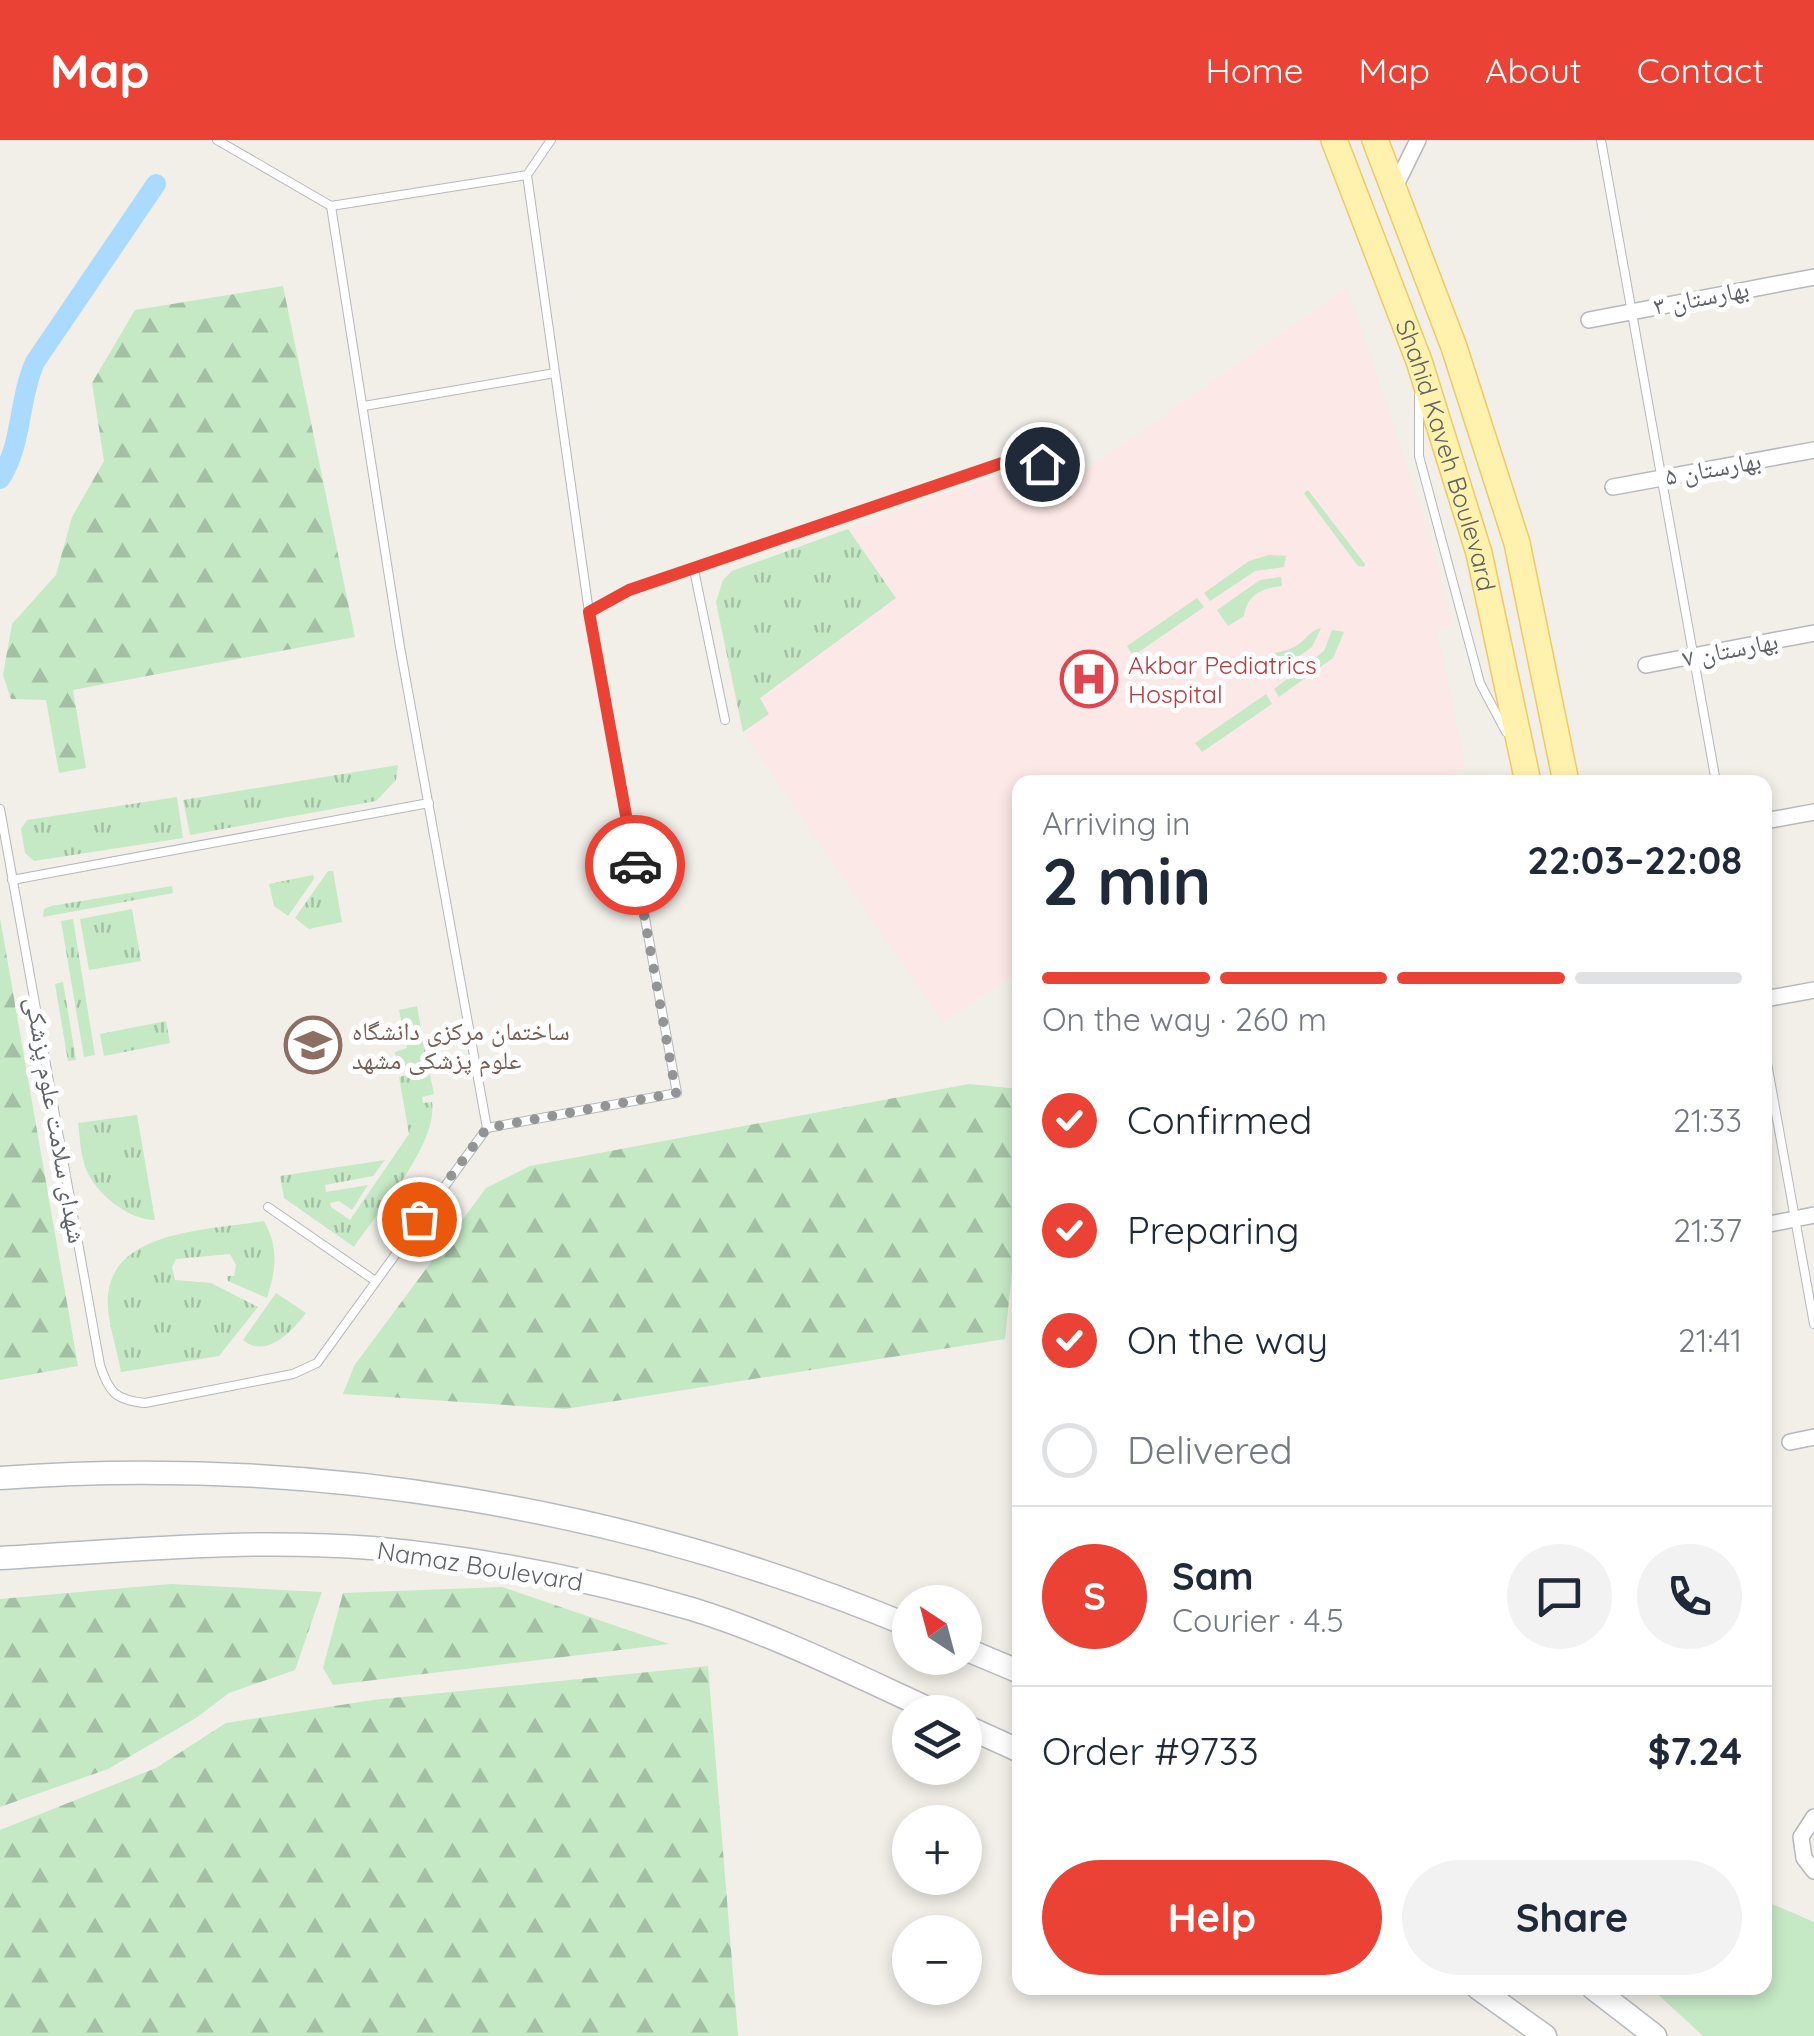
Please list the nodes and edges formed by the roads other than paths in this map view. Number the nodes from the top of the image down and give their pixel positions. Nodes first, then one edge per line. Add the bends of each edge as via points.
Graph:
1 (217, 140) edge
2 (551, 140) edge
3 (1334, 140) edge
4 (1375, 140) edge
5 (1418, 140) edge
6 (1601, 140) edge
7 (527, 174) junction
8 (1394, 188) junction
9 (331, 206) junction
10 (1814, 276) edge
11 (1632, 310) junction
12 (1589, 320) dead end
13 (555, 372) junction
14 (364, 406) junction
15 (1814, 450) edge
16 (1662, 477) junction
17 (1613, 487) dead end
18 (1066, 495) dead end
19 (694, 570) junction
20 (589, 612) junction
21 (1814, 633) edge
22 (1694, 655) junction
23 (1646, 665) dead end
24 (725, 720) dead end
25 (1526, 774) edge
26 (1565, 775) edge
27 (1715, 775) edge
28 (428, 802) junction
29 (0, 809) edge
30 (1814, 812) edge
31 (1772, 820) edge
32 (12, 880) junction
33 (1814, 990) edge
34 (1772, 997) edge
35 (1772, 1091) edge
36 (487, 1128) junction
37 (268, 1206) dead end
38 (1814, 1215) edge
39 (1795, 1219) junction
40 (1772, 1224) edge
41 (374, 1280) junction
42 (1814, 1324) edge
43 (1814, 1437) edge
44 (1790, 1442) dead end
45 (0, 1478) edge
46 (0, 1558) edge
47 (892, 1619) edge
48 (982, 1656) edge
49 (1012, 1669) edge
50 (899, 1695) edge
51 (982, 1734) edge
52 (1012, 1747) edge
53 (1814, 1817) edge
54 (1814, 1871) edge
55 (1488, 1995) edge
56 (1602, 1995) edge
57 (1545, 2036) edge
58 (1655, 2036) edge

1 - 9 lane
2 - 7 lane
3 - 25 main road, Shahid Kaveh Boulevard via 1419,361 1479,553
4 - 8 main road, Shahid Kaveh Boulevard
5 - 8 street
6 - 11 lane
7 - 9 lane
7 - 13 lane
8 - 26 main road, Shahid Kaveh Boulevard via 1518,543
9 - 14 lane
10 - 11 street, بهارستان ۳
11 - 12 street, بهارستان ۳
11 - 16 lane
13 - 14 lane
13 - 20 lane
14 - 28 lane
15 - 16 street, بهارستان ۵
16 - 17 street, بهارستان ۵
16 - 22 lane
18 - 19 lane via 1042,464 1014,459
19 - 20 lane via 629,590
19 - 24 lane
20 - 36 lane via 676,1093
21 - 22 street, بهارستان ۷
22 - 23 street, بهارستان ۷
22 - 27 lane
28 - 32 lane
28 - 36 lane
29 - 32 lane, شهدای سلامت علوم پزشکی
30 - 31 street
32 - 41 lane, شهدای سلامت علوم پزشکی via 108,1390 120,1400 145,1403 293,1374 317,1363
33 - 34 street
35 - 39 lane
36 - 41 lane
37 - 41 lane
38 - 39 street
39 - 40 street
39 - 42 lane
43 - 44 street
45 - 47 main road via 144,1473 380,1484 711,1554
46 - 50 main road, Namaz Boulevard via 318,1547 508,1566 695,1610
48 - 49 main road
51 - 52 main road
53 - 54 street via 1800,1837
55 - 57 main road
56 - 58 main road

